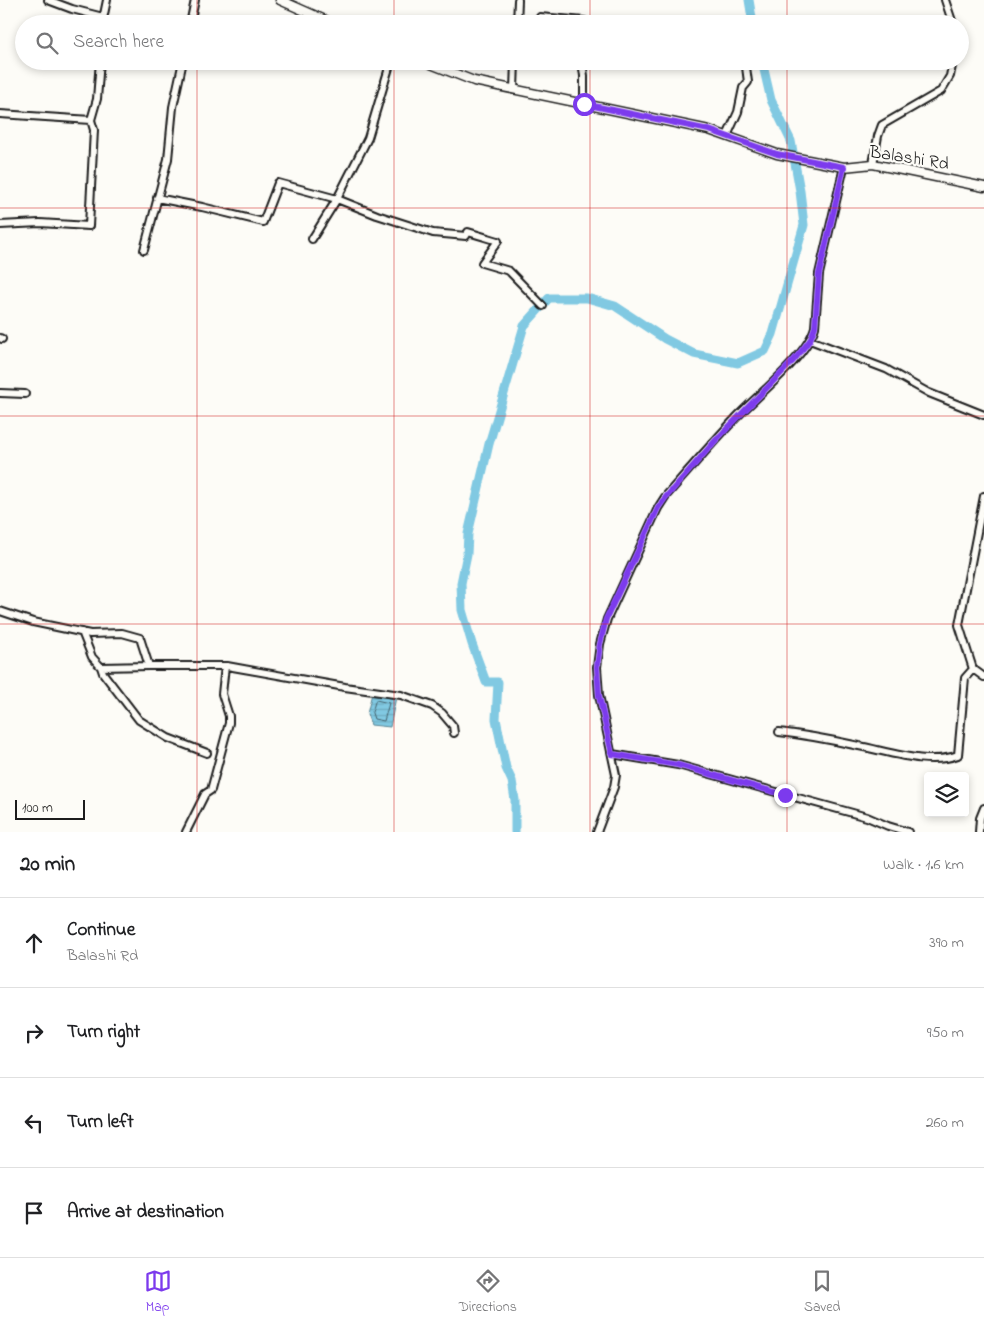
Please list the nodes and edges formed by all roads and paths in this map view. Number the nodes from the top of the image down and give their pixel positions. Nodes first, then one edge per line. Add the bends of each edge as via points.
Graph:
1 (48, 0) edge
2 (107, 0) edge
3 (195, 0) edge
4 (280, 0) edge
5 (518, 0) edge
6 (945, 0) edge
7 (88, 15) edge
8 (103, 15) edge
9 (192, 15) edge
10 (314, 15) edge
11 (517, 15) edge
12 (951, 15) edge
13 (99, 70) edge
14 (181, 70) edge
15 (388, 70) edge
16 (446, 70) edge
17 (515, 70) edge
18 (583, 70) edge
19 (746, 70) edge
20 (951, 70) edge
21 (514, 90) junction
22 (584, 104) junction
23 (0, 114) edge
24 (91, 120) junction
25 (728, 136) junction
26 (873, 164) junction
27 (844, 167) junction
28 (984, 187) edge
29 (158, 198) junction
30 (337, 199) junction
31 (0, 225) edge
32 (312, 239) dead end
33 (144, 250) dead end
34 (543, 306) dead end
35 (810, 340) junction
36 (0, 393) edge
37 (25, 394) dead end
38 (984, 415) edge
39 (984, 496) edge
40 (0, 611) edge
41 (82, 632) junction
42 (149, 666) junction
43 (225, 666) junction
44 (101, 667) junction
45 (974, 669) junction
46 (984, 677) edge
47 (779, 732) dead end
48 (454, 733) dead end
49 (207, 753) dead end
50 (612, 754) junction
51 (984, 808) edge
52 (186, 832) edge
53 (597, 832) edge
54 (908, 832) edge
55 (979, 832) edge

1 - 7 street
2 - 8 street
3 - 9 street
4 - 10 main road
5 - 11 street
6 - 12 street
13 - 24 street
14 - 29 street via 173,107 168,159
15 - 30 street via 368,138
16 - 21 main road, Balashi Rd via 474,81
17 - 21 street
18 - 22 street
19 - 25 street via 748,82 743,88
20 - 26 street via 941,91 882,125
21 - 22 main road, Balashi Rd
22 - 25 main road, Balashi Rd
23 - 24 street
24 - 31 street via 94,130 89,226
25 - 27 main road, Balashi Rd via 777,154
26 - 27 main road, Balashi Rd
26 - 28 main road, Balashi Rd
27 - 35 street via 819,274 815,327
29 - 30 street via 263,222 278,183
29 - 33 street
30 - 32 street
30 - 34 street via 433,233 466,236 468,232 498,241 482,263 509,271
35 - 38 street via 886,369 929,393
35 - 50 street via 716,440 658,508 606,619 600,644 597,667 599,696
36 - 37 street
39 - 45 street via 959,625
40 - 41 street
41 - 42 street via 122,633 140,638
41 - 44 street via 92,658
42 - 43 street
42 - 44 street
43 - 48 street via 400,695 442,713 453,726
43 - 52 street via 222,694 229,724 211,790 205,794
44 - 49 street via 139,720 168,738
45 - 46 street
45 - 47 street via 965,678 958,755 946,759
50 - 53 street via 616,775 614,787
50 - 54 street via 678,765 867,817
51 - 55 street

